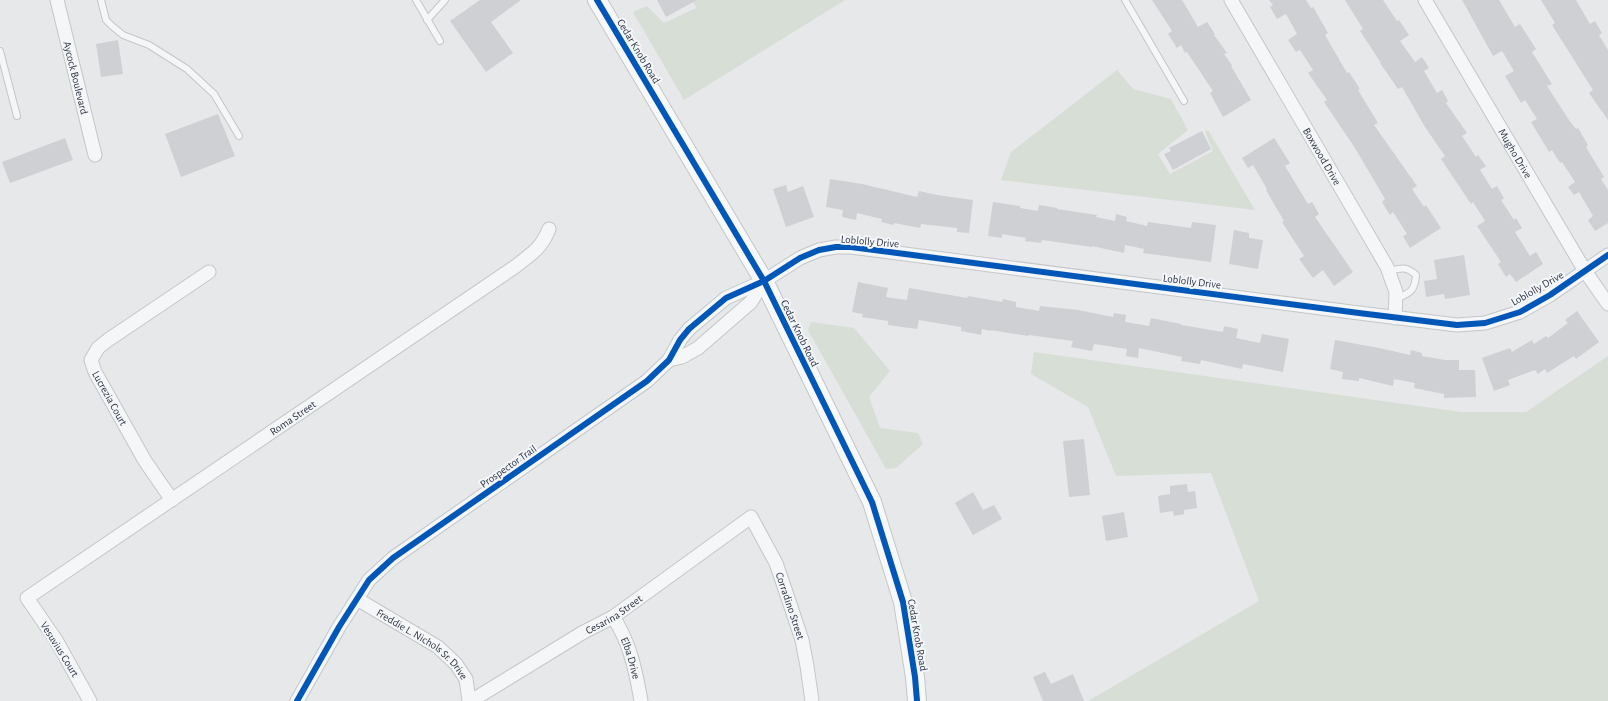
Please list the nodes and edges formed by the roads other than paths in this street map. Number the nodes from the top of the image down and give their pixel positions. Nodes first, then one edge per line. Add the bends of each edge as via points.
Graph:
1 (57, 0) edge
2 (101, 0) edge
3 (416, 0) edge
4 (445, 0) edge
5 (598, 0) edge
6 (1125, 0) edge
7 (1230, 0) edge
8 (1425, 0) edge
9 (426, 20) junction
10 (440, 41) dead end
11 (0, 51) edge
12 (1184, 101) dead end
13 (17, 116) dead end
14 (239, 136) dead end
15 (95, 155) dead end
16 (549, 229) dead end
17 (1608, 255) edge
18 (1389, 271) junction
19 (1585, 271) junction
20 (209, 272) dead end
21 (764, 281) junction
22 (1396, 299) junction
23 (1608, 304) edge
24 (1395, 318) junction
25 (669, 360) junction
26 (172, 500) junction
27 (751, 518) joint
28 (27, 598) joint
29 (357, 599) junction
30 (613, 618) junction
31 (90, 701) edge
32 (297, 701) edge
33 (470, 701) edge
34 (641, 701) edge
35 (812, 701) edge
36 (917, 701) edge

1 - 15 street, Aycock Boulevard
2 - 14 lane via 106,20 112,26 123,35 148,45 186,69 214,94
3 - 9 lane
4 - 9 lane
5 - 21 street, Cedar Knob Road
6 - 12 lane
7 - 18 street, Boxwood Drive
8 - 19 street, Mugho Drive
9 - 10 lane
11 - 13 lane
16 - 26 street, Roma Street via 538,249 516,266
17 - 19 street, Loblolly Drive
18 - 22 street, Boxwood Drive
18 - 22 lane via 1410,269 1416,275 1412,290
19 - 23 street, Mugho Drive
19 - 24 street, Loblolly Drive via 1520,312 1485,322 1457,325
20 - 26 street, Lucrezia Court via 108,340 98,348 91,360 95,372 137,447
21 - 24 street, Loblolly Drive via 800,258 819,250 851,247
21 - 25 street, Prospector Trail via 751,302 698,348 682,357
21 - 25 street, Prospector Trail via 736,293 713,308 689,329
21 - 36 street, Cedar Knob Road via 872,502 903,602
22 - 24 street, Boxwood Drive
25 - 29 street, Prospector Trail via 647,381 393,558 369,580
26 - 28 street, Roma Street
27 - 30 street, Cesarina Street
27 - 35 street, Corradino Street via 776,563 802,640
28 - 31 street, Vesuvius Court via 56,640
29 - 32 street, Prospector Trail
29 - 33 street, Freddie L. Nichols Sr. Drive via 438,647 456,664 466,679
30 - 33 street, Cesarina Street via 582,633
30 - 34 street, Elba Drive via 630,650

